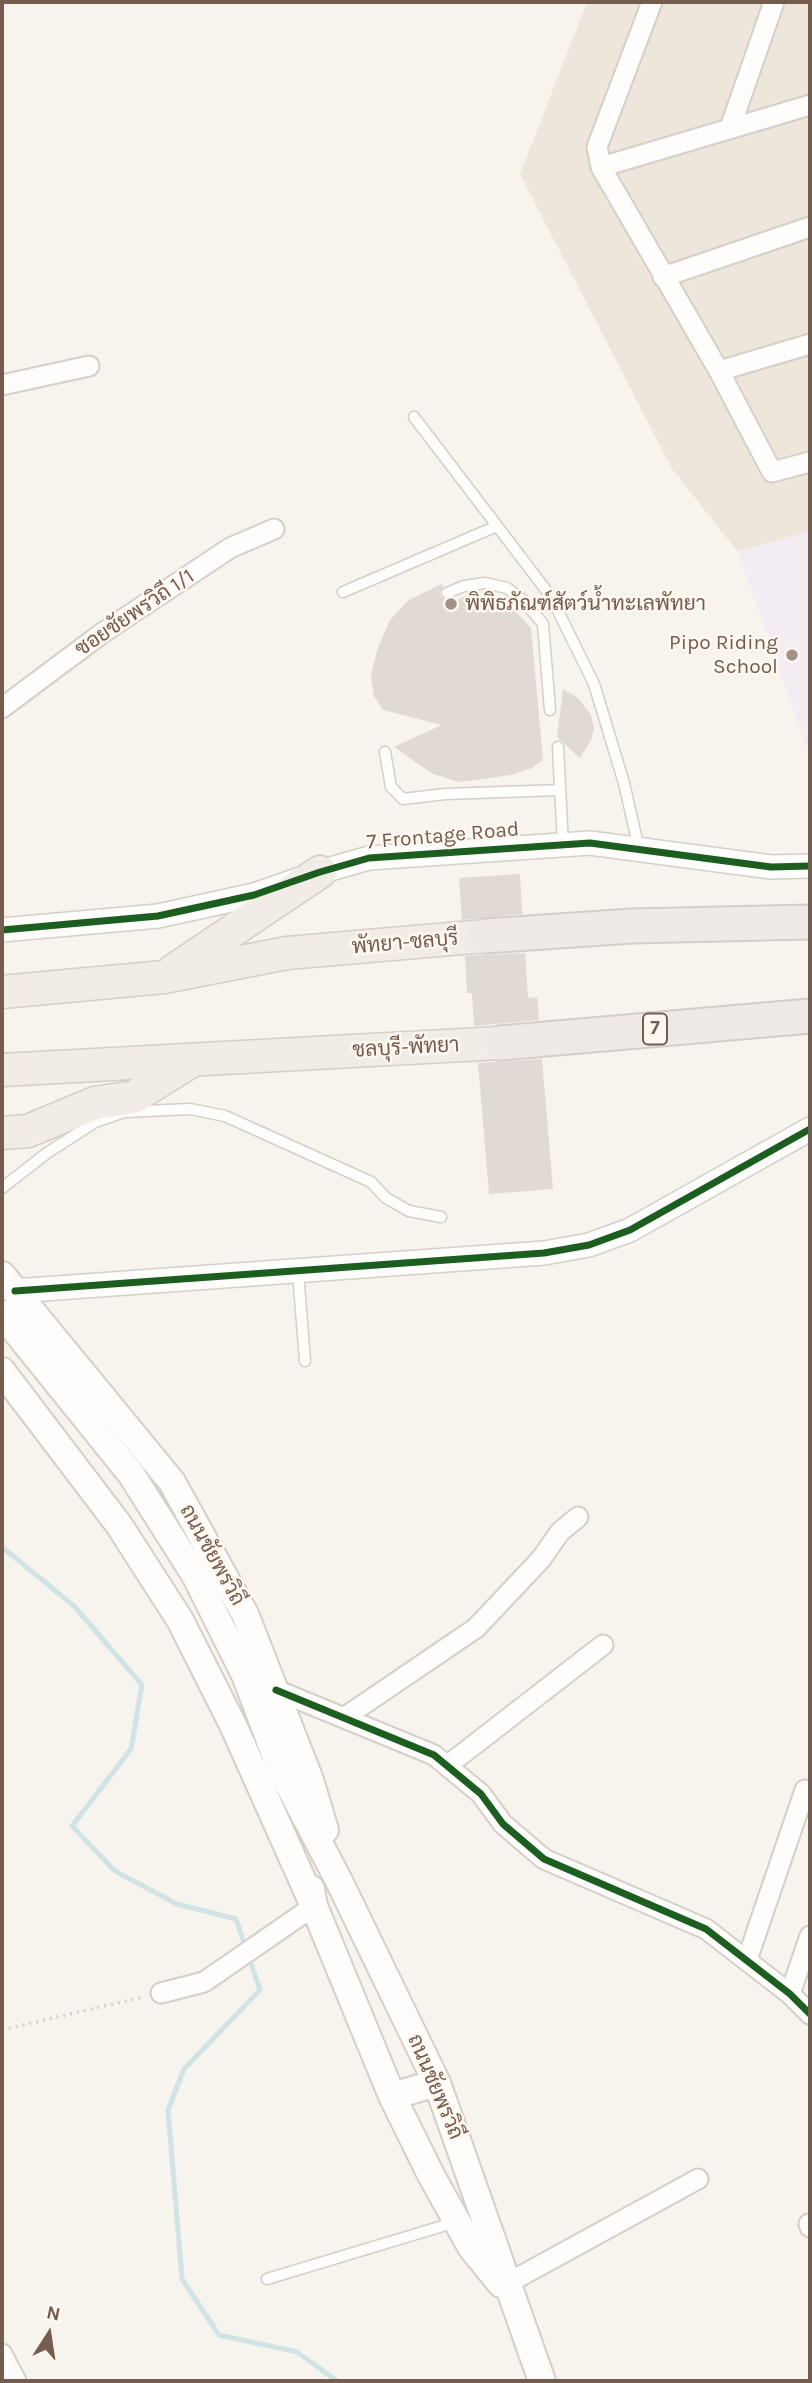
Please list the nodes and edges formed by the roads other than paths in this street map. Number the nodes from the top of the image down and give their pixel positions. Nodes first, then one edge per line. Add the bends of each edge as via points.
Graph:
1 (652, 2) edge
2 (774, 2) edge
3 (810, 105) edge
4 (730, 128) junction
5 (601, 167) junction
6 (810, 227) edge
7 (663, 277) junction
8 (810, 344) edge
9 (89, 366) dead end
10 (719, 371) junction
11 (2, 386) edge
12 (414, 417) dead end
13 (810, 462) edge
14 (498, 526) junction
15 (274, 529) dead end
16 (343, 592) dead end
17 (447, 593) dead end
18 (559, 613) junction
19 (542, 624) junction
20 (2, 708) edge
21 (550, 710) dead end
22 (558, 747) dead end
23 (384, 752) dead end
24 (560, 790) junction
25 (563, 845) junction
26 (639, 849) junction
27 (810, 866) edge
28 (320, 872) junction
29 (810, 922) edge
30 (2, 930) edge
31 (485, 936) joint
32 (2, 975) edge
33 (164, 976) junction
34 (67, 985) junction
35 (2, 992) edge
36 (810, 1016) edge
37 (500, 1043) joint
38 (195, 1059) junction
39 (2, 1070) edge
40 (810, 1129) edge
41 (2, 1133) edge
42 (2, 1188) edge
43 (441, 1217) dead end
44 (298, 1272) junction
45 (6, 1293) edge
46 (305, 1361) dead end
47 (2, 1371) edge
48 (579, 1517) dead end
49 (603, 1645) dead end
50 (276, 1690) junction
51 (345, 1717) junction
52 (448, 1765) junction
53 (290, 1788) junction
54 (805, 1790) dead end
55 (339, 1881) junction
56 (314, 1906) junction
57 (810, 1936) edge
58 (747, 1960) junction
59 (161, 1993) road end
60 (790, 1994) junction
61 (810, 2014) edge
62 (437, 2083) junction
63 (392, 2096) junction
64 (698, 2179) dead end
65 (457, 2222) junction
66 (267, 2279) dead end
67 (511, 2291) junction
68 (2, 2354) edge
69 (16, 2381) edge
70 (542, 2381) edge

1 - 5 street via 597,147
2 - 4 street
3 - 4 street
4 - 5 street
5 - 7 street
6 - 7 street
7 - 10 street
8 - 10 street
9 - 11 street
10 - 13 street via 772,472
12 - 14 lane
14 - 16 lane
14 - 18 lane
15 - 20 street, ซอยชัยพรวิถี 1/1 via 230,548
17 - 19 lane via 485,583 507,588
18 - 19 lane
18 - 26 lane via 594,684
19 - 21 lane
22 - 24 lane
23 - 24 lane via 391,787 403,799
24 - 25 lane
25 - 26 street, 7 Frontage Road
25 - 28 street, 7 Frontage Road via 369,858
26 - 27 street, 7 Frontage Road via 771,867
28 - 30 street, 7 Frontage Road via 254,895 158,916
28 - 33 highway
29 - 31 highway, พัทยา-ชลบุรี via 632,926
31 - 33 highway, พัทยา-ชลบุรี via 288,953
32 - 34 highway
33 - 34 highway, พัทยา-ชลบุรี
34 - 35 highway, พัทยา-ชลบุรี
36 - 37 highway, ชลบุรี-พัทยา / 7
37 - 38 highway, ชลบุรี-พัทยา / 7
38 - 39 highway, ชลบุรี-พัทยา / 7
38 - 41 highway via 135,1097 94,1102 28,1131
40 - 44 street via 631,1230 589,1245 544,1254
42 - 43 lane via 81,1131 110,1116 190,1109 225,1116 371,1182 386,1198 409,1211
44 - 45 street
44 - 46 lane
45 - 50 main road, ถนนชัยพรวิถี via 172,1482 245,1614
45 - 53 main road, ถนนชัยพรวิถี via 195,1575 245,1675
47 - 56 main road, ถนนชัยพรวิถี via 120,1525 180,1620
48 - 51 street via 560,1532 476,1628
49 - 52 street
50 - 51 street
50 - 55 main road, ถนนชัยพรวิถี via 310,1780
51 - 52 street
52 - 58 street via 481,1794 503,1825 544,1859 706,1929
53 - 55 main road, ถนนชัยพรวิถี
53 - 56 main road, ถนนชัยพรวิถี
54 - 58 street
55 - 62 main road, ถนนชัยพรวิถี
56 - 59 street via 204,1982
56 - 63 main road, ถนนชัยพรวิถี
57 - 60 street
58 - 60 street
60 - 61 street
62 - 63 main road
62 - 67 main road, ถนนชัยพรวิถี
63 - 65 main road, ถนนชัยพรวิถี
64 - 67 street
65 - 66 lane
65 - 67 main road, ถนนชัยพรวิถี via 471,2247
67 - 70 main road, ถนนชัยพรวิถี
68 - 69 street

